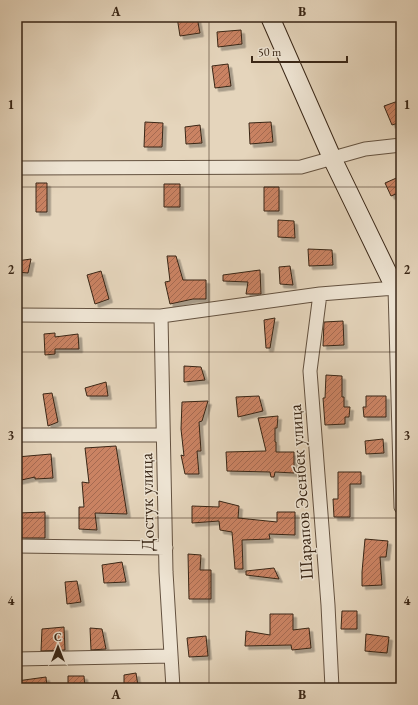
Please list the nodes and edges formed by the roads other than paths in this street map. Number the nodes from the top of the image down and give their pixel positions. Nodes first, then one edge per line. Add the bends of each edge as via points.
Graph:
1 (270, 17) edge
2 (401, 145) edge
3 (332, 158) junction
4 (17, 168) edge
5 (398, 288) edge
6 (320, 294) junction
7 (17, 315) edge
8 (161, 316) junction
9 (17, 435) edge
10 (164, 435) junction
11 (400, 466) edge
12 (401, 507) edge
13 (17, 546) edge
14 (166, 548) junction
15 (171, 656) junction
16 (17, 659) edge
17 (173, 688) edge
18 (332, 688) edge

1 - 3 street
2 - 3 street via 365,149
3 - 4 street via 301,167
3 - 5 street
5 - 6 street
5 - 11 street
6 - 8 street
6 - 18 street, Шарапов Эсенбек улица via 310,371
7 - 8 street
8 - 10 street, Достук улица
9 - 10 street
10 - 14 street, Достук улица
11 - 12 street
13 - 14 street
14 - 15 street, Достук улица
15 - 16 street
15 - 17 street, Достук улица

